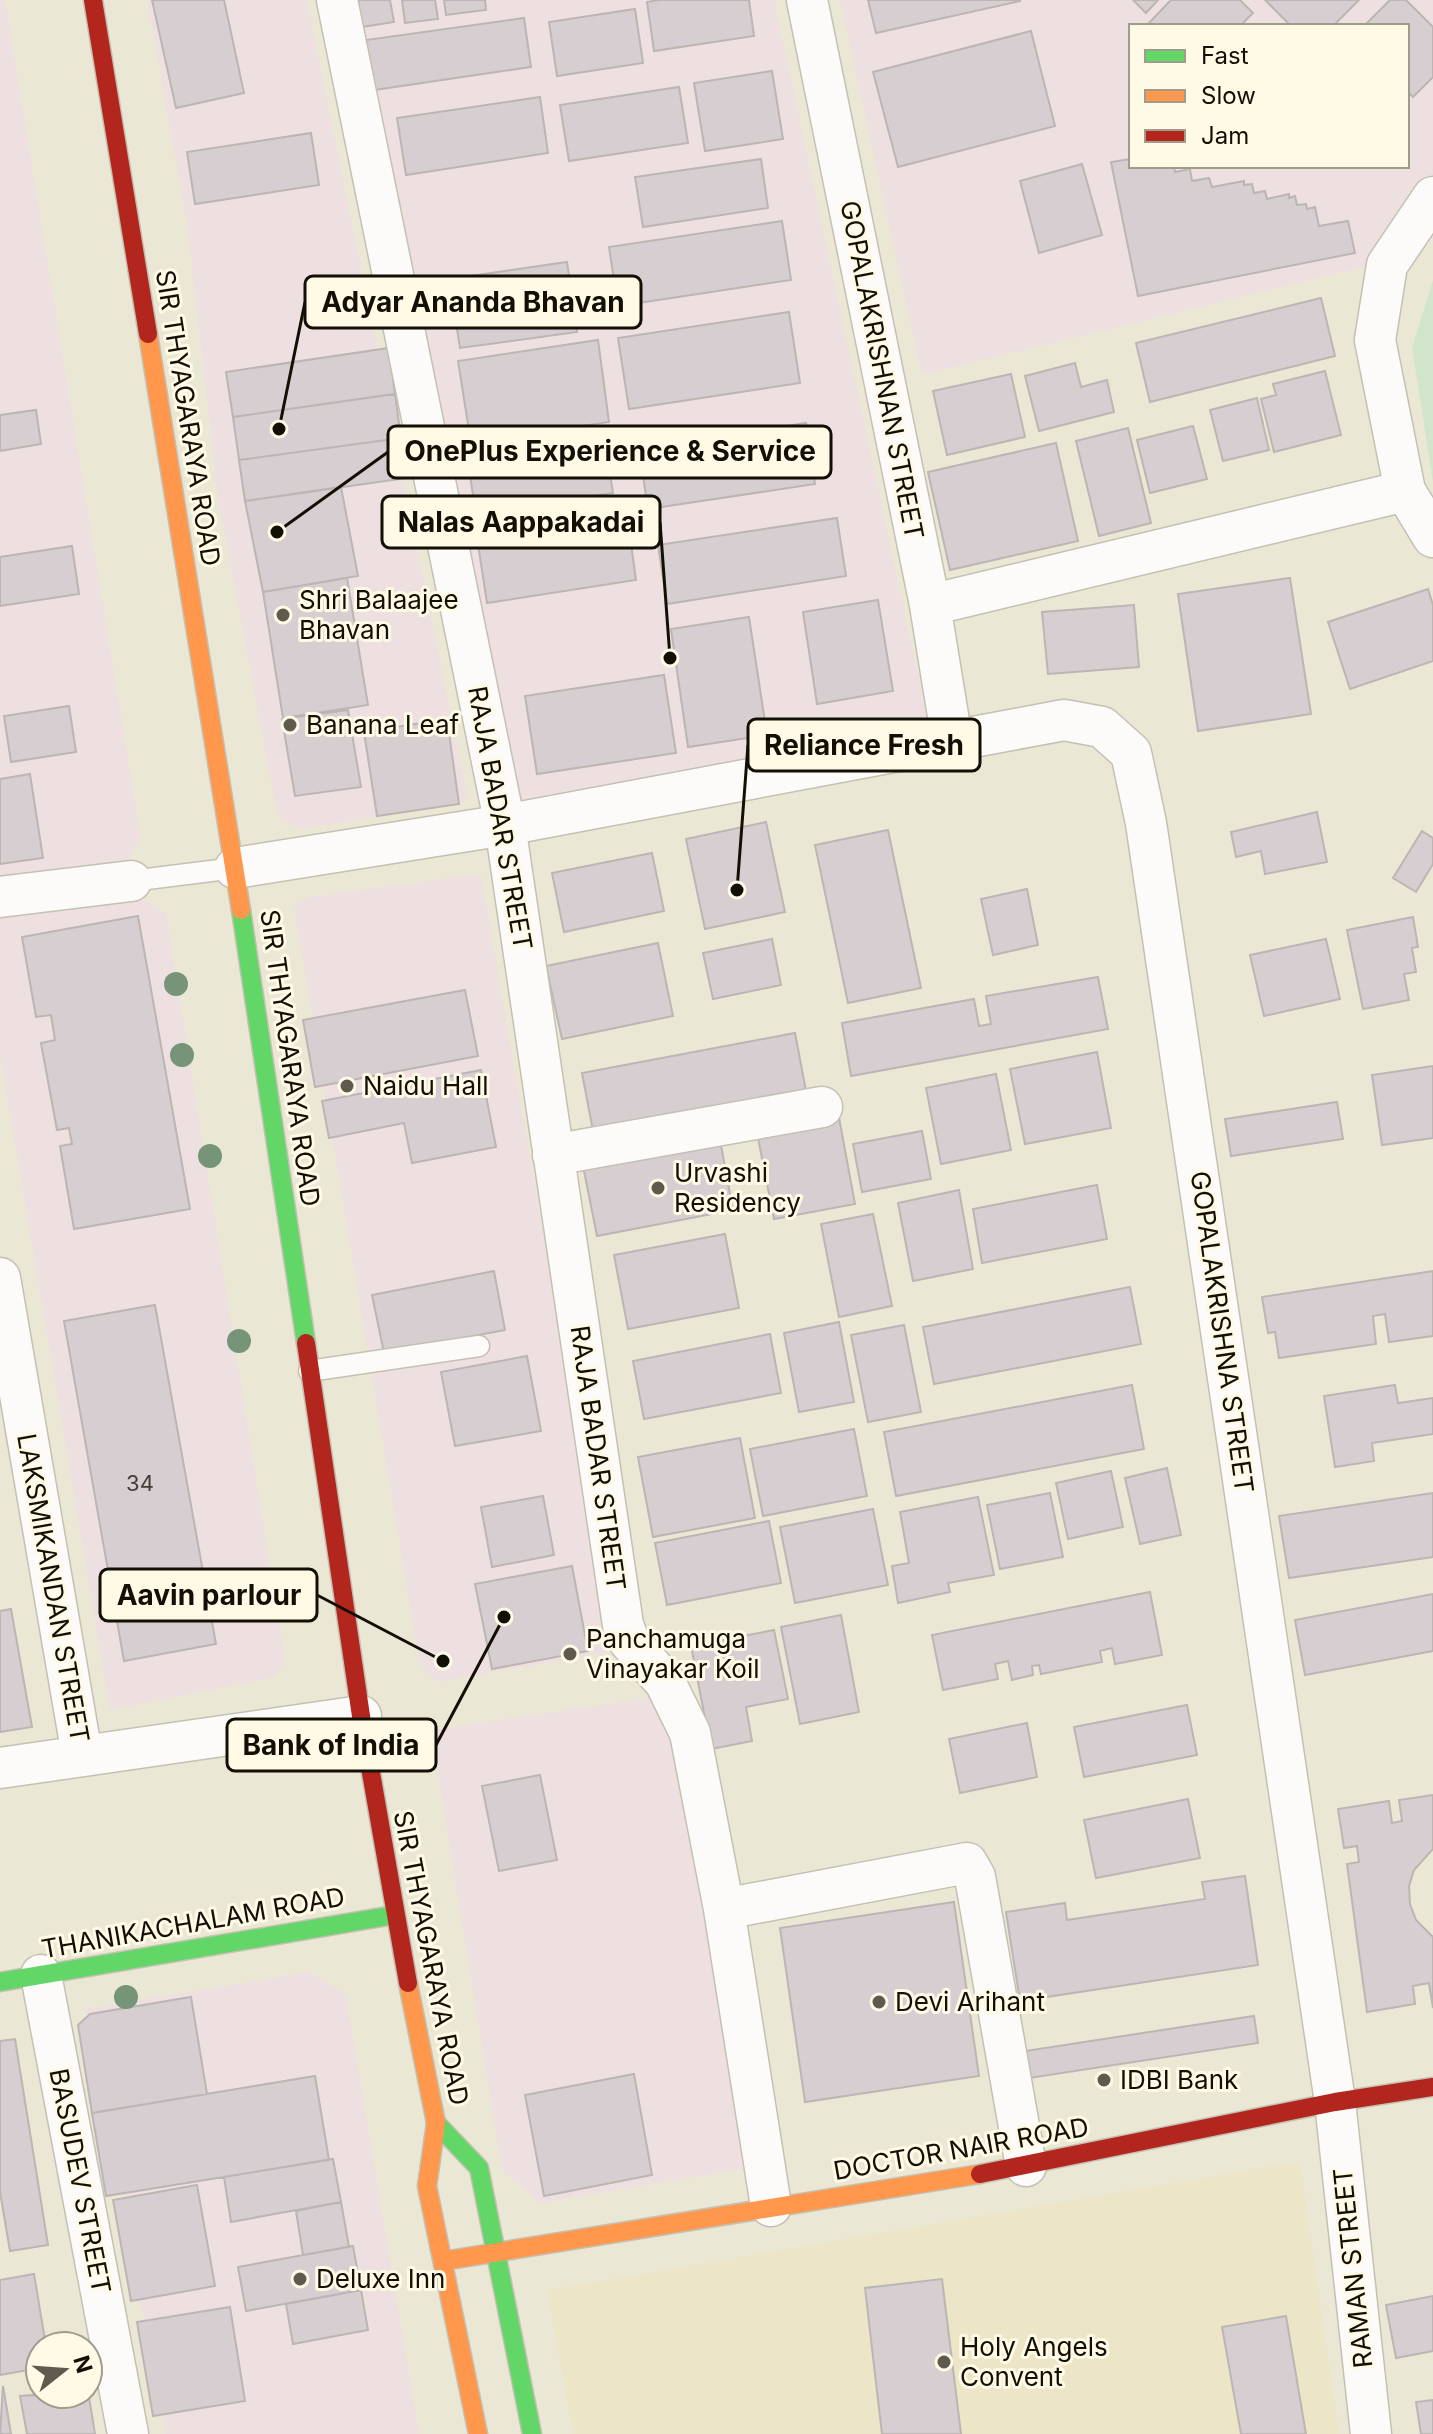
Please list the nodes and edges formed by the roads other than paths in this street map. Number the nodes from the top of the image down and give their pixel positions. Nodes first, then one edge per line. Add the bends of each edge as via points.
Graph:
1 (93, 0) edge
2 (337, 0) edge
3 (807, 0) edge
4 (1433, 197) edge
5 (1405, 491) junction
6 (1433, 537) edge
7 (930, 605) junction
8 (952, 740) junction
9 (505, 825) junction
10 (235, 868) junction
11 (131, 881) joint
12 (0, 897) edge
13 (822, 1107) dead end
14 (553, 1155) junction
15 (0, 1278) edge
16 (479, 1346) dead end
17 (309, 1371) junction
18 (361, 1716) junction
19 (82, 1755) junction
20 (0, 1768) edge
21 (724, 1909) junction
22 (394, 1915) junction
23 (41, 1975) junction
24 (0, 1982) edge
25 (1433, 2087) edge
26 (1335, 2102) junction
27 (436, 2123) junction
28 (1026, 2166) junction
29 (771, 2206) junction
30 (497, 2252) junction
31 (443, 2261) junction
32 (128, 2434) edge
33 (478, 2434) edge
34 (532, 2434) edge
35 (1371, 2434) edge

1 - 10 main road, SIR THYAGARAYA ROAD
2 - 9 street, RAJA BADAR STREET
3 - 7 street, GOPALAKRISHNAN STREET
4 - 5 street via 1387,265 1375,340
5 - 6 street
5 - 7 street
7 - 8 street, GOPALAKRISHNAN STREET
8 - 9 street, GOPALAKRISHNA STREET
8 - 26 street, GOPALAKRISHNA STREET via 1064,720 1102,727 1131,753 1185,1079
9 - 10 street, GOPALAKRISHNA STREET
9 - 14 street, RAJA BADAR STREET
10 - 11 lane
10 - 17 main road, SIR THYAGARAYA ROAD
11 - 12 street
13 - 14 street
14 - 21 street, RAJA BADAR STREET via 620,1609 629,1641 665,1682 690,1733
15 - 19 street, LAKSMIKANDAN STREET
16 - 17 lane
17 - 18 main road, SIR THYAGARAYA ROAD
18 - 19 street
18 - 22 main road, SIR THYAGARAYA ROAD
19 - 20 street
21 - 28 street via 967,1863 975,1877
21 - 29 street
22 - 23 main road, THANIKACHALAM ROAD
22 - 27 main road, SIR THYAGARAYA ROAD
23 - 24 main road, THANIKACHALAM ROAD
23 - 32 street, BASUDEV STREET
25 - 26 main road, DOCTOR NAIR ROAD
26 - 28 main road, DOCTOR NAIR ROAD
26 - 35 street, RAMAN STREET
27 - 30 main road, SIR THYAGARAYA ROAD via 479,2168
27 - 31 main road, SIR THYAGARAYA ROAD via 427,2186
28 - 29 main road, DOCTOR NAIR ROAD
29 - 30 main road, DOCTOR NAIR ROAD
30 - 31 main road, DOCTOR NAIR ROAD
30 - 34 main road, SIR THYAGARAYA ROAD
31 - 33 main road, SIR THYAGARAYA ROAD

